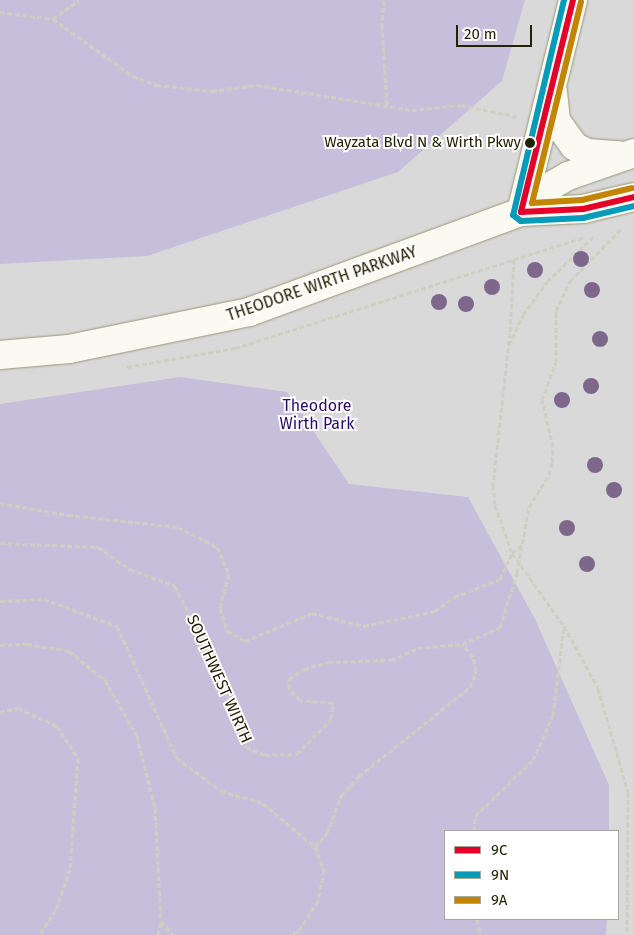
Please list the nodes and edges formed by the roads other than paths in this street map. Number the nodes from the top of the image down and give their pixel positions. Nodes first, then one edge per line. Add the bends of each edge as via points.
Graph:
1 (573, 0) edge
2 (553, 80) junction
3 (631, 154) edge
4 (634, 197) edge
5 (521, 212) junction
6 (0, 355) edge

1 - 2 street
2 - 3 street via 556,120 574,146 602,156
2 - 5 street
3 - 5 street, THEODORE WIRTH PARKWAY via 568,176 542,191
4 - 5 street, THEODORE WIRTH PARKWAY via 583,209
5 - 6 street, THEODORE WIRTH PARKWAY via 249,312 69,349

